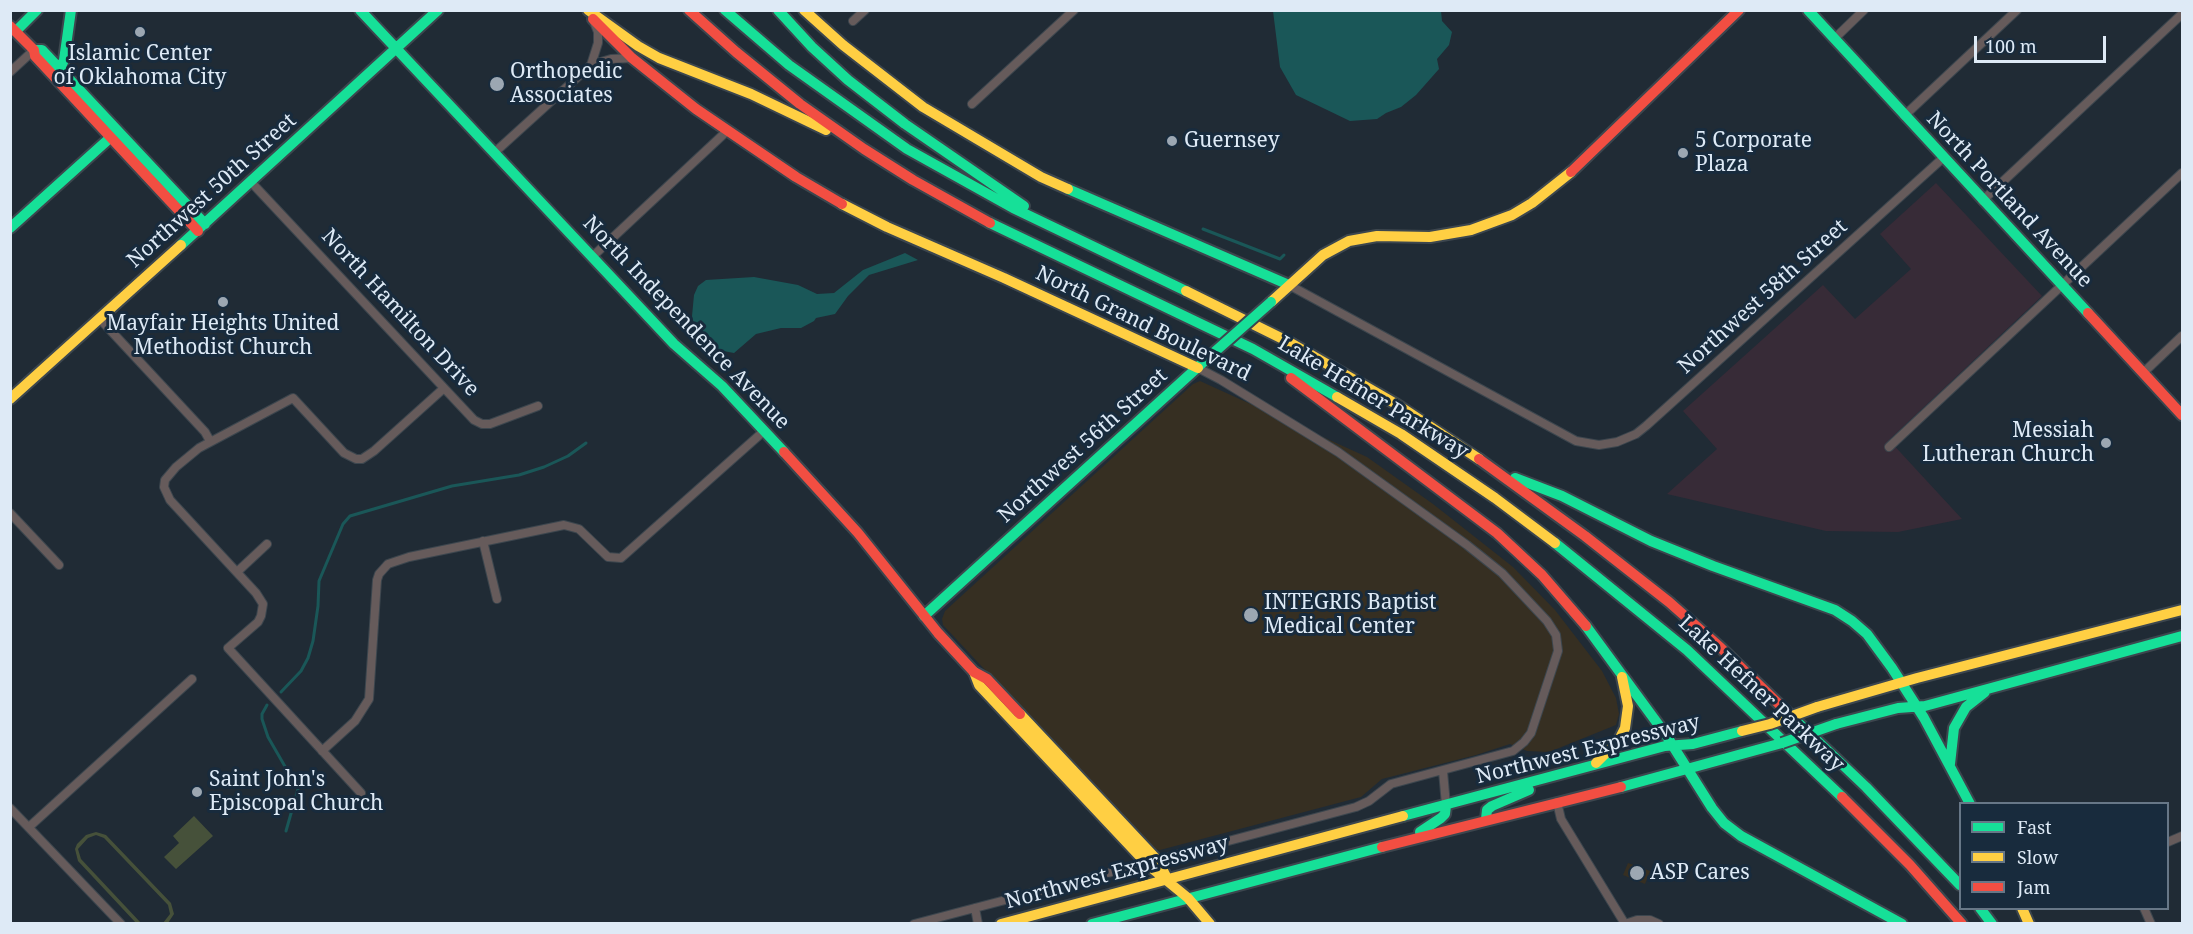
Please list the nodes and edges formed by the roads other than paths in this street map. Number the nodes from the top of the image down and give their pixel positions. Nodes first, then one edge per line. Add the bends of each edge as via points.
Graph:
1 (37, 10) edge
2 (71, 10) edge
3 (360, 10) edge
4 (438, 10) edge
5 (689, 10) edge
6 (724, 10) edge
7 (778, 10) edge
8 (804, 10) edge
9 (865, 10) edge
10 (1074, 10) edge
11 (1739, 10) edge
12 (1808, 10) edge
13 (1864, 10) edge
14 (2017, 10) edge
15 (588, 13) edge
16 (2182, 14) edge
17 (853, 21) dead end
18 (13, 28) edge
19 (1834, 39) junction
20 (397, 49) junction
21 (34, 50) junction
22 (632, 58) junction
23 (591, 65) junction
24 (60, 69) junction
25 (10, 72) edge
26 (972, 104) dead end
27 (95, 114) junction
28 (1904, 116) junction
29 (727, 132) junction
30 (111, 137) junction
31 (864, 149) junction
32 (494, 153) junction
33 (1943, 159) junction
34 (2182, 173) edge
35 (251, 182) junction
36 (1982, 201) junction
37 (10, 228) edge
38 (201, 228) junction
39 (1063, 232) junction
40 (592, 257) junction
41 (1289, 285) junction
42 (2061, 285) junction
43 (99, 318) junction
44 (2182, 336) edge
45 (1253, 349) junction
46 (1197, 368) junction
47 (2143, 373) junction
48 (443, 389) junction
49 (10, 399) edge
50 (538, 406) dead end
51 (2182, 415) edge
52 (764, 431) junction
53 (210, 441) junction
54 (1889, 447) dead end
55 (1496, 470) junction
56 (10, 513) edge
57 (483, 541) junction
58 (267, 544) dead end
59 (58, 565) dead end
60 (237, 572) junction
61 (497, 599) dead end
62 (2182, 610) edge
63 (924, 616) junction
64 (2182, 636) edge
65 (1621, 675) junction
66 (192, 679) dead end
67 (1902, 683) junction
68 (1988, 688) junction
69 (1916, 706) junction
70 (1673, 746) junction
71 (322, 751) junction
72 (1950, 764) junction
73 (1593, 765) junction
74 (1688, 770) junction
75 (1443, 771) junction
76 (1566, 773) junction
77 (361, 793) dead end
78 (1557, 802) junction
79 (1969, 802) edge
80 (1446, 806) junction
81 (10, 808) edge
82 (1486, 819) junction
83 (29, 827) junction
84 (1411, 838) junction
85 (1151, 861) junction
86 (1168, 880) junction
87 (1959, 884) edge
88 (1188, 898) junction
89 (975, 908) junction
90 (1981, 910) edge
91 (2022, 910) edge
92 (2144, 910) edge
93 (121, 924) edge
94 (914, 924) edge
95 (978, 924) edge
96 (1000, 924) edge
97 (1092, 924) edge
98 (1210, 924) edge
99 (1625, 924) edge
100 (1659, 924) edge
101 (1902, 924) edge
102 (1962, 924) edge
103 (1992, 924) edge
104 (2029, 924) edge
105 (2151, 924) edge

1 - 18 main road
2 - 24 main road
3 - 20 main road, North Independence Avenue
4 - 20 main road, Northwest 50th Street
5 - 31 main road, Lake Hefner Parkway via 770,80
6 - 39 main road, Lake Hefner Parkway via 789,65 907,149
7 - 39 main road via 812,47 869,97
8 - 41 main road via 923,107 1041,177
9 - 17 street
10 - 26 street
11 - 41 main road, Northwest 56th Street via 1565,177 1532,203 1471,230 1430,237 1377,236 1349,241 1323,255
12 - 19 main road, North Portland Avenue
13 - 19 street
14 - 28 street
15 - 22 main road, North Grand Boulevard
15 - 23 street via 598,32
15 - 31 main road via 659,58 750,94
16 - 36 street
18 - 21 main road
19 - 28 main road, North Portland Avenue
20 - 32 main road, North Independence Avenue
20 - 35 main road, Northwest 50th Street
21 - 24 main road via 42,50
21 - 25 street
21 - 27 main road via 35,56
22 - 23 street
22 - 29 main road, North Grand Boulevard
23 - 32 street
24 - 27 main road
27 - 30 main road
27 - 38 main road
28 - 33 main road, North Portland Avenue
29 - 40 street
29 - 46 main road, North Grand Boulevard via 796,177 886,227
30 - 37 main road
30 - 38 main road
31 - 45 main road, Lake Hefner Parkway via 1005,231
32 - 40 main road, North Independence Avenue
33 - 36 main road, North Portland Avenue
33 - 41 street, Northwest 58th Street via 1646,426 1625,440 1599,445 1576,441
34 - 42 street
35 - 38 main road, Northwest 50th Street
35 - 48 street, North Hamilton Drive
36 - 42 main road, North Portland Avenue
38 - 43 main road, Northwest 50th Street
39 - 55 main road, Lake Hefner Parkway via 1289,342 1396,404
40 - 52 main road, North Independence Avenue
41 - 46 main road, Northwest 56th Street, bridge
42 - 47 main road, North Portland Avenue
42 - 54 street
43 - 49 main road, Northwest 50th Street
43 - 53 street
44 - 47 street
45 - 65 main road via 1504,540 1561,595
45 - 102 main road, Lake Hefner Parkway via 1429,452 1630,602 1753,710 1911,865
46 - 63 main road, Northwest 56th Street
46 - 75 street, North Grand Boulevard via 1338,452 1441,526 1502,573 1556,635 1558,651 1531,733 1524,742 1505,755
47 - 51 main road, North Portland Avenue
48 - 50 street, North Hamilton Drive via 465,413 482,424
48 - 53 street via 362,459 344,453 293,399
52 - 57 street via 621,558 608,557 579,529 564,525
52 - 63 main road, North Independence Avenue via 858,533
53 - 60 street via 169,474 164,487 170,500
55 - 67 main road via 1563,496 1683,555 1835,610 1867,634
55 - 87 main road, Lake Hefner Parkway via 1669,602 1866,787
56 - 59 street
57 - 61 street
57 - 71 street via 396,561 383,568 376,590 369,699 355,721
58 - 60 street
60 - 71 street via 260,598 263,610 258,622 228,648
62 - 67 main road, Northwest Expressway
63 - 85 main road, North Independence Avenue via 974,672 987,679
64 - 68 main road, Northwest Expressway
65 - 70 main road
65 - 73 main road via 1628,706 1625,728 1612,748
66 - 83 street
67 - 69 main road
67 - 70 main road, Northwest Expressway, bridge via 1817,706 1770,724
68 - 69 main road, Northwest Expressway
68 - 72 main road via 1959,717 1951,738
69 - 72 main road
69 - 74 main road, Northwest Expressway, bridge via 1836,724
70 - 73 main road, Northwest Expressway
70 - 74 main road
71 - 77 street
72 - 79 main road
73 - 76 main road, Northwest Expressway
74 - 78 main road, Northwest Expressway
74 - 101 main road via 1724,823 1741,836
75 - 80 street
75 - 85 street, Northwest Expressway via 1391,784 1356,807
76 - 80 main road, Northwest Expressway
76 - 82 main road via 1492,806
78 - 82 main road, Northwest Expressway
78 - 99 street via 1561,819
80 - 84 main road via 1441,818
80 - 86 main road, Northwest Expressway
81 - 83 street
82 - 84 main road, Northwest Expressway
83 - 93 street
84 - 88 main road, Northwest Expressway
85 - 86 main road, North Independence Avenue
85 - 89 street, Northwest Expressway
86 - 88 main road, North Independence Avenue
86 - 96 main road, Northwest Expressway
88 - 97 main road, Northwest Expressway
88 - 98 main road, North Independence Avenue
89 - 94 street, Northwest Expressway
89 - 95 street
90 - 103 main road
91 - 104 main road
92 - 105 street
99 - 100 street via 1637,920

